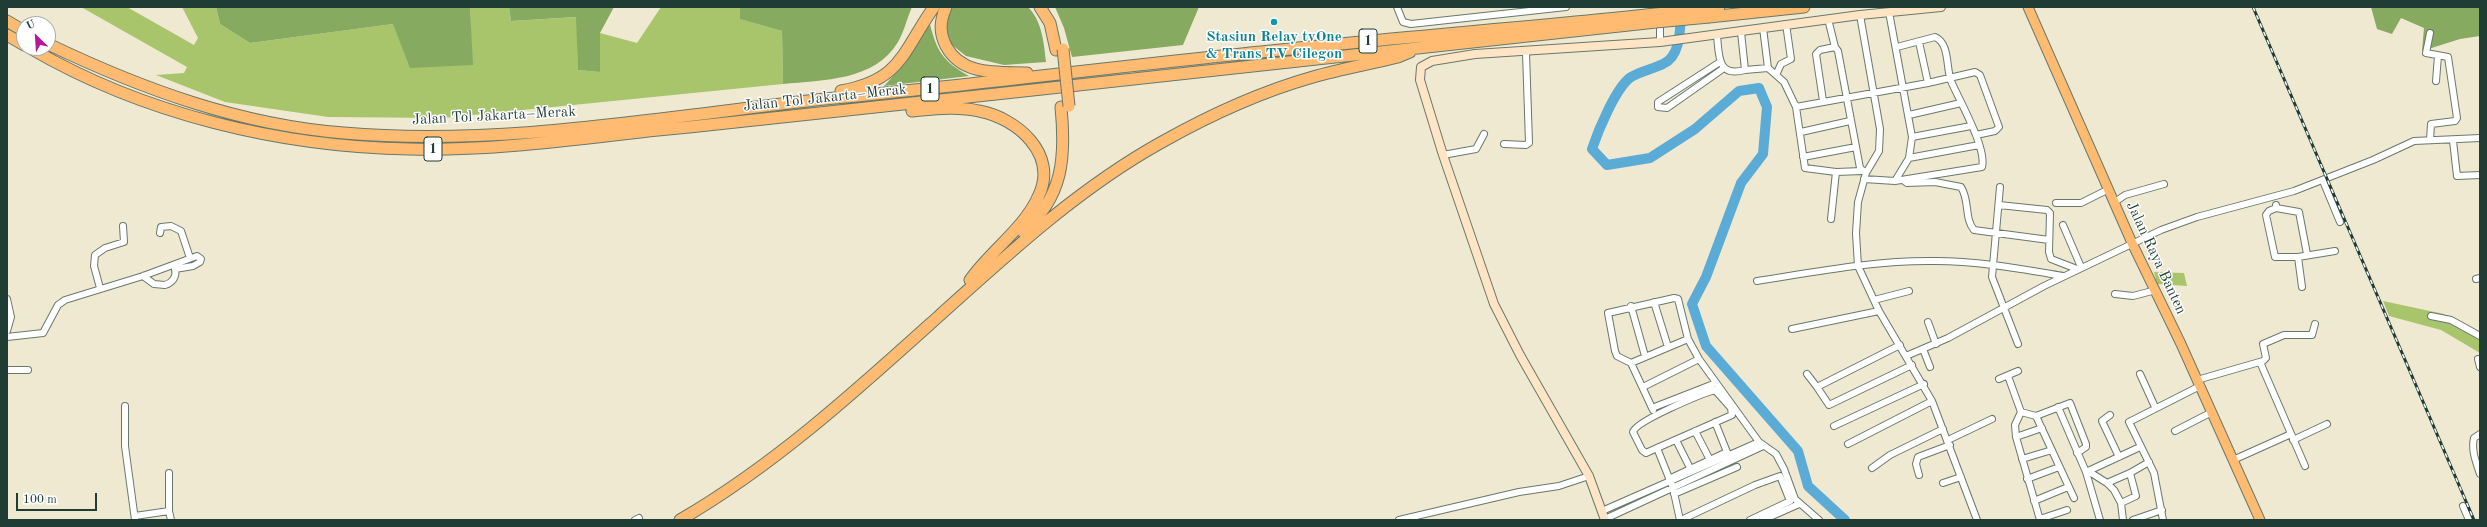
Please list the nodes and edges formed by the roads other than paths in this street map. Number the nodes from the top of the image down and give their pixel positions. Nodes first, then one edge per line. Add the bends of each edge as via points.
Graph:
1 (934, 7) edge
2 (946, 7) edge
3 (1040, 7) edge
4 (1048, 7) edge
5 (1397, 7) edge
6 (1566, 7) edge
7 (1804, 7) edge
8 (1941, 7) edge
9 (2028, 7) edge
10 (1527, 9) edge
11 (1712, 11) edge
12 (1890, 12) junction
13 (1657, 14) edge
14 (1860, 15) junction
15 (1828, 19) junction
16 (7, 21) edge
17 (1786, 24) junction
18 (16, 26) edge
19 (1763, 28) junction
20 (1741, 32) junction
21 (2430, 33) dead end
22 (7, 35) edge
23 (1715, 35) junction
24 (16, 40) edge
25 (1663, 42) junction
26 (1919, 42) junction
27 (1835, 47) junction
28 (1897, 47) junction
29 (56, 48) edge
30 (1414, 48) junction
31 (1059, 50) junction
32 (1526, 52) junction
33 (46, 56) edge
34 (2438, 56) junction
35 (1720, 62) junction
36 (1724, 68) junction
37 (1768, 68) junction
38 (1745, 70) junction
39 (1080, 73) junction
40 (1776, 75) junction
41 (1950, 79) junction
42 (2436, 81) dead end
43 (1928, 83) junction
44 (1903, 88) junction
45 (1875, 93) junction
46 (1846, 97) junction
47 (1823, 101) junction
48 (1961, 103) junction
49 (781, 104) junction
50 (1065, 107) junction
51 (1796, 107) junction
52 (851, 111) junction
53 (1909, 115) junction
54 (1850, 121) junction
55 (1971, 126) junction
56 (1801, 132) junction
57 (1484, 134) dead end
58 (1976, 135) junction
59 (1912, 137) junction
60 (2480, 138) edge
61 (2430, 140) junction
62 (2453, 141) junction
63 (1504, 144) dead end
64 (1979, 145) junction
65 (1856, 146) junction
66 (1443, 155) junction
67 (1803, 157) junction
68 (1909, 158) junction
69 (1836, 172) junction
70 (1864, 174) junction
71 (2480, 175) edge
72 (1903, 180) junction
73 (1895, 181) junction
74 (2322, 181) junction
75 (2164, 184) dead end
76 (2000, 187) dead end
77 (2109, 189) junction
78 (2274, 198) junction
79 (2056, 202) dead end
80 (2115, 202) junction
81 (1999, 204) junction
82 (2276, 208) junction
83 (1832, 219) dead end
84 (2340, 222) dead end
85 (1042, 225) junction
86 (2063, 225) dead end
87 (123, 226) dead end
88 (160, 232) dead end
89 (1995, 233) junction
90 (2049, 240) junction
91 (2132, 243) junction
92 (2334, 251) dead end
93 (2307, 254) junction
94 (2298, 257) junction
95 (190, 258) junction
96 (1993, 265) junction
97 (1858, 266) junction
98 (172, 268) junction
99 (2079, 268) junction
100 (143, 276) junction
101 (2063, 276) junction
102 (970, 280) junction
103 (1757, 281) dead end
104 (2302, 287) dead end
105 (100, 288) junction
106 (2156, 290) junction
107 (1909, 291) dead end
108 (2115, 294) dead end
109 (7, 299) edge
110 (1874, 300) junction
111 (1654, 302) junction
112 (1631, 306) junction
113 (2003, 308) junction
114 (1879, 311) junction
115 (2431, 316) dead end
116 (1928, 322) dead end
117 (2315, 324) dead end
118 (1792, 329) dead end
119 (7, 331) edge
120 (2480, 336) edge
121 (7, 337) edge
122 (1688, 339) junction
123 (1936, 344) junction
124 (2018, 344) dead end
125 (1900, 345) junction
126 (1668, 347) junction
127 (1923, 349) junction
128 (1645, 356) junction
129 (1906, 356) junction
130 (2478, 359) dead end
131 (1699, 360) junction
132 (2260, 362) junction
133 (1631, 363) junction
134 (1912, 365) junction
135 (1930, 367) dead end
136 (2480, 367) edge
137 (7, 370) edge
138 (28, 370) dead end
139 (2018, 371) dead end
140 (1807, 374) dead end
141 (2140, 374) dead end
142 (2008, 376) junction
143 (1999, 379) dead end
144 (1716, 383) junction
145 (2198, 383) junction
146 (1924, 384) junction
147 (1643, 387) junction
148 (1817, 387) junction
149 (1932, 401) junction
150 (125, 406) dead end
151 (2058, 407) junction
152 (2155, 407) junction
153 (1652, 408) junction
154 (2021, 412) junction
155 (2212, 412) junction
156 (1656, 415) junction
157 (2110, 415) dead end
158 (2036, 416) junction
159 (1992, 419) dead end
160 (1715, 422) junction
161 (2327, 424) dead end
162 (1834, 426) dead end
163 (1943, 428) junction
164 (2042, 428) junction
165 (1695, 431) junction
166 (2175, 431) dead end
167 (2480, 434) edge
168 (2016, 437) junction
169 (2292, 437) junction
170 (1676, 440) junction
171 (1949, 443) junction
172 (1761, 444) junction
173 (1848, 444) dead end
174 (2140, 446) junction
175 (1658, 448) junction
176 (2052, 450) junction
177 (2077, 452) junction
178 (2119, 457) junction
179 (2022, 459) junction
180 (2235, 459) junction
181 (1710, 460) junction
182 (2149, 462) junction
183 (2305, 466) dead end
184 (1737, 467) dead end
185 (2059, 467) junction
186 (1690, 468) junction
187 (1872, 468) dead end
188 (2087, 471) junction
189 (2479, 471) edge
190 (169, 472) dead end
191 (2130, 473) junction
192 (1919, 475) dead end
193 (1589, 476) junction
194 (1961, 477) junction
195 (2028, 479) junction
196 (1943, 483) dead end
197 (2107, 484) junction
198 (1672, 486) junction
199 (2068, 487) junction
200 (1661, 490) junction
201 (2074, 498) dead end
202 (2034, 500) junction
203 (1622, 502) junction
204 (2121, 503) junction
205 (1799, 504) junction
206 (2463, 506) dead end
207 (1626, 509) junction
208 (2067, 510) dead end
209 (2162, 510) junction
210 (169, 511) junction
211 (1604, 517) edge
212 (135, 518) edge
213 (2040, 519) edge
214 (171, 520) edge
215 (671, 520) edge
216 (680, 520) edge
217 (1399, 520) edge
218 (1680, 520) edge
219 (1750, 520) edge
220 (1763, 520) edge
221 (1819, 520) edge
222 (1977, 520) edge
223 (2100, 520) edge
224 (2123, 520) edge
225 (2133, 520) edge
226 (2163, 520) edge
227 (2260, 520) edge
228 (2469, 520) edge

1 - 49 highway via 908,50 890,72 881,78 860,88 787,99
2 - 39 highway via 940,27 942,36 953,57 964,65 992,72
3 - 31 highway via 1050,23
4 - 31 highway via 1058,26
5 - 10 street via 1401,21 1406,24
6 - 10 street
7 - 11 highway, Jalan Tol Jakarta–Merak / 1
8 - 12 street
9 - 77 main road, Jalan Raya Banten
11 - 13 highway, Jalan Tol Jakarta–Merak / 1, bridge
12 - 14 street
12 - 28 street
13 - 25 street
13 - 30 highway, Jalan Tol Jakarta–Merak / 1
13 - 39 highway, Jalan Tol Jakarta–Merak / 1 via 1231,55
14 - 15 street
14 - 45 street
15 - 17 street
15 - 27 street
16 - 18 highway
17 - 19 street
17 - 40 street via 1791,59 1782,64
19 - 20 street
19 - 37 street
20 - 23 street
20 - 38 street
21 - 34 street via 2426,52
22 - 24 highway
23 - 25 street
23 - 35 street
25 - 32 street
26 - 28 street
26 - 41 street via 1935,37 1940,41 1945,52
26 - 43 street
27 - 46 street via 1838,51
27 - 47 street via 1820,50 1816,54
28 - 44 street
29 - 49 highway, Jalan Tol Jakarta–Merak / 1 via 154,91 195,104 291,126 343,133 412,137 550,130
30 - 52 highway, Jalan Tol Jakarta–Merak / 1
30 - 85 highway via 1404,56 1315,76 1213,115 1160,142 1118,169
31 - 50 highway, bridge
32 - 63 street via 1529,142 1526,145
32 - 66 street via 1475,54 1432,61 1421,67 1420,80
33 - 52 highway, Jalan Tol Jakarta–Merak / 1 via 92,80 193,117 289,138 342,146 411,150 469,148 555,142
34 - 42 street
34 - 61 street via 2446,56 2450,61 2457,118 2455,121 2431,124
35 - 36 street
35 - 36 street via 1658,102 1658,107 1667,108
36 - 38 street via 1735,73
37 - 38 street
37 - 40 street
39 - 49 highway, Jalan Tol Jakarta–Merak / 1
40 - 51 street via 1784,82
41 - 43 street
41 - 48 street
41 - 58 street via 1975,72 1980,76 1999,127 1995,131
43 - 44 street
44 - 45 street
44 - 53 street
45 - 46 street
45 - 70 street via 1881,144 1875,160
46 - 47 street
46 - 54 street
47 - 51 street
48 - 53 street
48 - 55 street
50 - 85 highway via 1071,137 1068,167 1060,193
50 - 102 highway via 1063,160 1054,192 1043,211 1028,228
51 - 56 street
52 - 102 highway via 859,114 957,108 977,110 1003,119 1023,133 1034,145 1042,161 1044,173 1039,196
53 - 59 street
54 - 56 street
54 - 65 street
55 - 58 street
55 - 59 street
56 - 67 street
57 - 66 street via 1476,149
58 - 64 street
59 - 68 street
60 - 62 street
61 - 62 street
61 - 74 street via 2414,141
62 - 71 street via 2457,176
64 - 68 street
64 - 72 street via 1983,163 1980,169
65 - 67 street
65 - 70 street
66 - 193 street via 1494,304 1520,356
67 - 69 street via 1805,168
68 - 73 street
69 - 70 street
69 - 83 street
70 - 73 street
70 - 97 street via 1858,202
72 - 73 street
72 - 89 street via 1908,183 1935,182 1961,187 1968,204 1970,226 1974,230
74 - 78 street
74 - 84 street
75 - 80 street via 2125,195
76 - 81 street
77 - 79 street via 2081,203
77 - 80 main road, Jalan Raya Banten
78 - 82 street
78 - 91 street via 2197,217
80 - 91 main road, Jalan Raya Banten
81 - 89 street
81 - 90 street via 2047,210 2050,213
82 - 93 street via 2299,212
82 - 94 street via 2269,211 2266,216 2273,254 2282,258
85 - 216 highway via 852,393 780,453 724,493
86 - 99 street
87 - 105 street via 124,242 94,254 94,266
88 - 95 street via 161,227 166,226 181,231
89 - 90 street
89 - 96 street
90 - 99 street via 2051,259
91 - 99 street
91 - 106 main road, Jalan Raya Banten
92 - 93 street
93 - 94 street
94 - 104 street
95 - 98 street
95 - 98 street via 198,256 201,261 193,266
96 - 97 street via 1932,261
96 - 101 street
96 - 113 street via 1992,277
97 - 103 street
97 - 110 street
98 - 100 street
98 - 100 street via 176,275 165,285 154,284
99 - 101 street
100 - 105 street
101 - 113 street
102 - 215 highway via 803,428 739,477
105 - 121 street via 61,302 43,333
106 - 108 street via 2133,296
106 - 145 main road, Jalan Raya Banten
107 - 110 street
109 - 119 street via 11,318
110 - 114 street
111 - 112 street
111 - 122 street via 1678,299
111 - 126 street
112 - 128 street
112 - 133 street via 1611,311 1608,316 1617,356
113 - 123 street
113 - 124 street
114 - 118 street
114 - 125 street
115 - 120 street via 2451,320
116 - 123 street
117 - 132 street via 2312,335 2284,335 2263,344 2266,358
122 - 126 street
122 - 131 street
123 - 127 street
125 - 129 street
125 - 148 street
126 - 128 street
127 - 129 street
127 - 135 street
128 - 133 street
129 - 134 street
130 - 136 street
131 - 144 street
131 - 147 street
132 - 145 street
132 - 169 street
133 - 147 street
134 - 146 street
134 - 148 street via 1829,405
137 - 138 street
139 - 142 street
140 - 148 street
141 - 152 street
142 - 143 street
142 - 154 street
144 - 153 street
144 - 172 street
145 - 152 street
145 - 155 main road, Jalan Raya Banten
146 - 149 street
146 - 162 street
147 - 153 street
149 - 163 street
149 - 173 street
150 - 212 street via 125,446
151 - 158 street
151 - 177 street
151 - 177 street via 2071,404 2086,444 2086,447
152 - 174 street via 2129,422
153 - 156 street
154 - 158 street
154 - 168 street via 2015,425
155 - 166 street
155 - 180 main road, Jalan Raya Banten
156 - 160 street via 1715,390 1733,413
156 - 175 street via 1635,428 1633,432 1643,452
157 - 178 street via 2102,421
158 - 164 street
159 - 171 street
160 - 165 street
160 - 181 street via 1728,449
161 - 169 street
163 - 171 street
163 - 187 street via 1890,455
164 - 168 street
164 - 176 street
165 - 170 street
165 - 181 street
167 - 189 street via 2473,441 2473,452
168 - 179 street
169 - 180 street
169 - 183 street
170 - 175 street
170 - 186 street
171 - 192 street via 1918,457 1916,464
171 - 194 street
172 - 198 street
172 - 205 street via 1776,454
174 - 178 street
174 - 182 street
175 - 198 street
176 - 179 street
176 - 185 street
177 - 188 street
178 - 188 street
179 - 195 street
180 - 227 main road, Jalan Raya Banten
181 - 186 street
182 - 191 street
182 - 209 street via 2159,491
184 - 198 street
185 - 195 street
185 - 199 street
186 - 198 street
188 - 197 street
188 - 223 street
190 - 210 street
191 - 197 street
191 - 204 street via 2136,496
193 - 211 street
193 - 217 street via 1559,486 1519,492
194 - 196 street
194 - 222 street
195 - 202 street
197 - 204 street via 2114,490
198 - 200 street
198 - 218 street
199 - 201 street
199 - 202 street
200 - 203 street
200 - 207 street
202 - 213 street
203 - 207 street
203 - 211 street
204 - 224 street
205 - 220 street
205 - 221 street
206 - 228 street
207 - 211 street
208 - 213 street
209 - 225 street
209 - 226 street
210 - 212 street
210 - 214 street
218 - 219 street via 1780,476 1790,501

